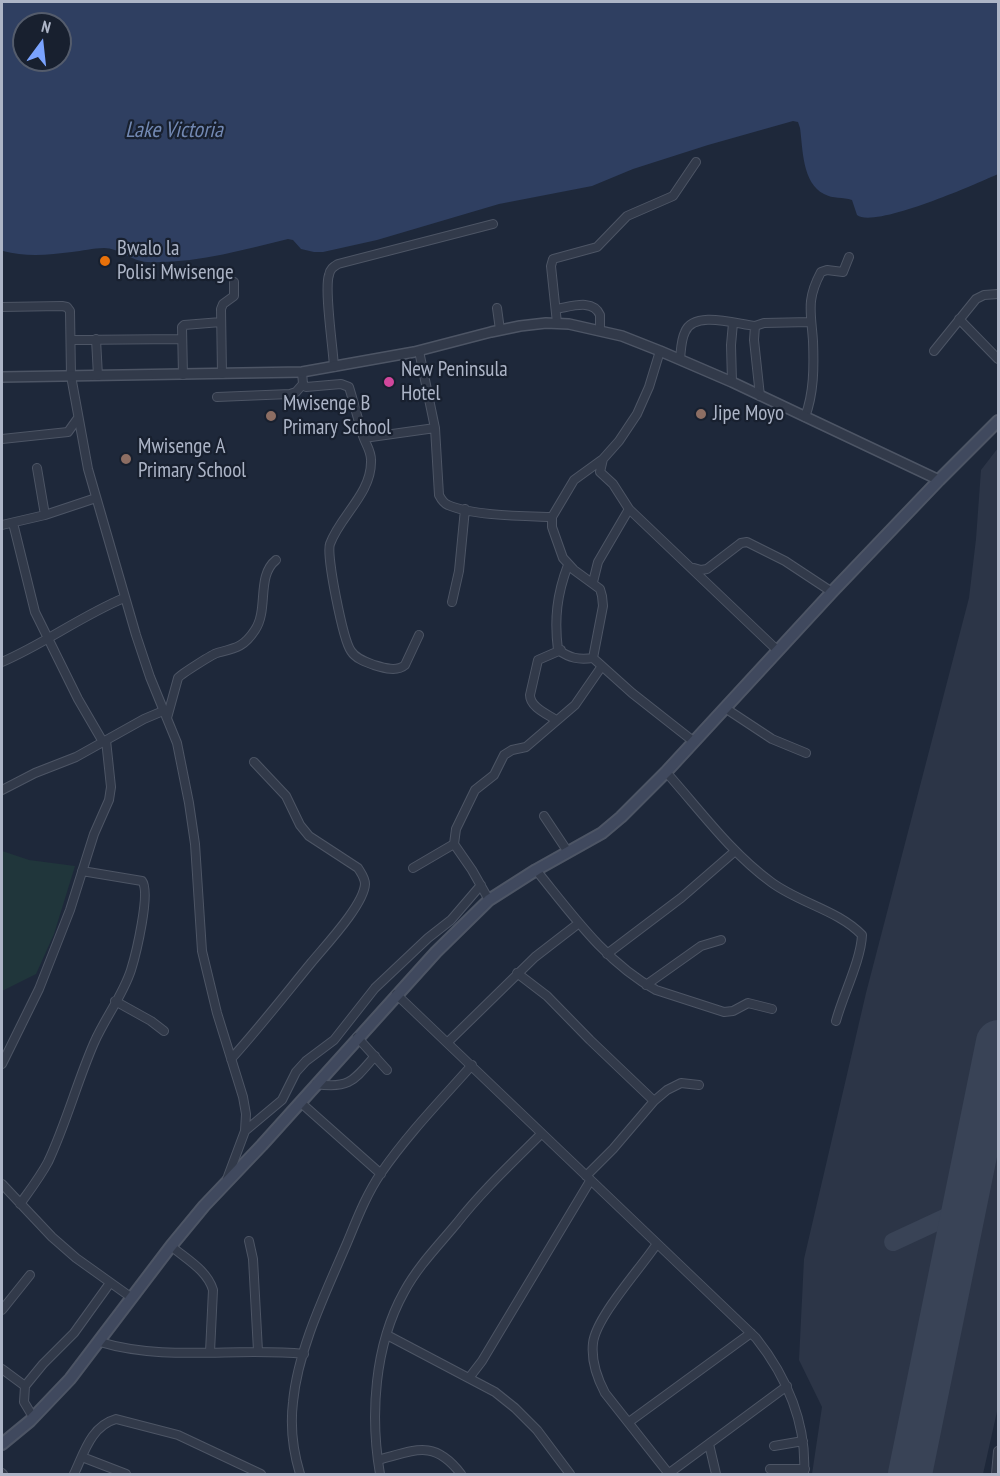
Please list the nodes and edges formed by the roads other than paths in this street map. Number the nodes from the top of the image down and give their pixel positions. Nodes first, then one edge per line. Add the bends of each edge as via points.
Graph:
1 (696, 162) dead end
2 (493, 224) dead end
3 (849, 257) dead end
4 (234, 282) dead end
5 (999, 294) edge
6 (2, 307) edge
7 (497, 308) dead end
8 (556, 309) junction
9 (959, 320) junction
10 (221, 322) junction
11 (810, 322) junction
12 (557, 323) junction
13 (733, 324) junction
14 (755, 326) junction
15 (500, 330) junction
16 (600, 330) junction
17 (96, 339) junction
18 (182, 339) junction
19 (71, 340) junction
20 (419, 351) junction
21 (660, 351) junction
22 (934, 351) dead end
23 (680, 359) junction
24 (999, 359) edge
25 (334, 367) junction
26 (302, 372) junction
27 (222, 374) junction
28 (183, 375) junction
29 (71, 376) junction
30 (98, 376) junction
31 (2, 377) edge
32 (732, 382) junction
33 (303, 384) junction
34 (760, 396) junction
35 (217, 397) dead end
36 (805, 417) junction
37 (78, 418) junction
38 (999, 421) edge
39 (435, 429) junction
40 (364, 438) junction
41 (2, 439) edge
42 (603, 459) junction
43 (37, 468) dead end
44 (939, 480) junction
45 (96, 498) junction
46 (465, 509) junction
47 (629, 509) junction
48 (45, 515) junction
49 (552, 517) junction
50 (13, 523) junction
51 (2, 525) edge
52 (276, 560) dead end
53 (688, 564) junction
54 (568, 565) junction
55 (593, 582) junction
56 (832, 592) junction
57 (124, 598) junction
58 (452, 602) dead end
59 (419, 635) dead end
60 (48, 640) junction
61 (561, 650) junction
62 (777, 650) junction
63 (593, 658) junction
64 (2, 662) edge
65 (602, 666) junction
66 (725, 708) junction
67 (165, 715) junction
68 (556, 720) junction
69 (104, 741) junction
70 (693, 741) junction
71 (806, 753) dead end
72 (254, 762) dead end
73 (666, 772) junction
74 (2, 790) edge
75 (544, 816) dead end
76 (454, 844) junction
77 (568, 852) junction
78 (734, 852) junction
79 (413, 868) dead end
80 (536, 870) junction
81 (82, 871) junction
82 (481, 885) junction
83 (489, 900) junction
84 (579, 923) junction
85 (721, 940) dead end
86 (607, 954) junction
87 (518, 973) junction
88 (646, 985) junction
89 (396, 994) junction
90 (115, 1001) junction
91 (772, 1009) dead end
92 (836, 1021) dead end
93 (164, 1031) dead end
94 (357, 1037) junction
95 (448, 1042) junction
96 (375, 1056) junction
97 (231, 1059) junction
98 (2, 1064) edge
99 (472, 1065) junction
100 (387, 1070) dead end
101 (316, 1084) junction
102 (699, 1085) dead end
103 (654, 1101) junction
104 (300, 1102) junction
105 (245, 1131) junction
106 (542, 1134) junction
107 (381, 1174) junction
108 (588, 1179) junction
109 (227, 1180) junction
110 (2, 1184) edge
111 (20, 1204) junction
112 (249, 1241) dead end
113 (656, 1245) junction
114 (171, 1246) junction
115 (30, 1275) dead end
116 (110, 1283) junction
117 (132, 1298) junction
118 (2, 1310) edge
119 (751, 1334) junction
120 (387, 1335) junction
121 (100, 1342) junction
122 (258, 1351) junction
123 (210, 1352) junction
124 (304, 1354) junction
125 (2, 1369) edge
126 (469, 1378) junction
127 (25, 1386) junction
128 (787, 1386) junction
129 (33, 1417) junction
130 (629, 1422) junction
131 (803, 1441) junction
132 (2, 1444) edge
133 (709, 1444) junction
134 (774, 1446) dead end
135 (999, 1451) edge
136 (82, 1457) junction
137 (378, 1460) junction
138 (770, 1469) dead end
139 (805, 1472) edge
140 (74, 1474) edge
141 (126, 1474) edge
142 (261, 1474) edge
143 (300, 1474) edge
144 (380, 1474) edge
145 (461, 1474) edge
146 (570, 1474) edge
147 (669, 1474) edge
148 (716, 1474) edge
149 (996, 1474) edge

1 - 8 street via 673,196 627,216 597,247 553,259
2 - 25 street via 332,268 327,287
3 - 11 street via 843,272 821,272 811,297
4 - 10 street via 234,296 222,306
5 - 9 street via 976,299
6 - 19 street via 68,307
7 - 15 street
8 - 12 street
8 - 16 street via 593,306 600,315
9 - 22 street
9 - 24 street
10 - 18 street via 184,325
10 - 27 street
11 - 14 street
11 - 36 street via 813,371
12 - 15 street
12 - 16 street
13 - 14 street
13 - 23 street via 706,319 692,322 685,331
13 - 32 street
14 - 34 street
15 - 20 street
16 - 21 street
17 - 18 street
17 - 19 street
17 - 30 street
18 - 28 street
19 - 29 street
20 - 25 street
20 - 39 street
21 - 23 street
21 - 42 street via 637,414
23 - 32 street
25 - 26 street
26 - 27 street
26 - 33 street
27 - 28 street
28 - 30 street
29 - 30 street
29 - 31 street
29 - 37 street
32 - 34 street
33 - 35 street via 290,394
33 - 40 street via 309,388 347,386
34 - 36 street
36 - 44 street
37 - 41 street via 71,430 62,434
37 - 45 street
38 - 44 main road
39 - 40 street
39 - 46 street via 439,495 446,504
40 - 59 street via 372,463 370,472 329,547 346,642 359,659 397,669 405,665
42 - 47 street via 600,472
42 - 49 street via 574,480
43 - 48 street
44 - 56 main road
45 - 48 street
45 - 57 street
46 - 49 street
46 - 58 street
47 - 53 street
47 - 55 street via 598,562
48 - 50 street
49 - 54 street via 556,539
50 - 51 street
50 - 60 street via 35,612
52 - 67 street via 266,570 256,628 241,646 216,653 178,678
53 - 56 street via 705,571 747,542
53 - 62 street
54 - 55 street
54 - 61 street via 556,609 555,626
55 - 63 street via 603,596
56 - 62 main road
57 - 60 street
57 - 67 street
60 - 64 street
60 - 69 street
61 - 63 street via 569,657
61 - 68 street via 538,660 530,694 533,704
62 - 66 main road
63 - 65 street
65 - 68 street via 575,705
65 - 70 street
66 - 70 main road
66 - 71 street via 772,739
67 - 69 street
67 - 97 street via 177,743 189,803 206,972
68 - 76 street via 526,747 504,755 494,776 476,790 456,829
69 - 74 street
69 - 81 street via 111,788 109,800
70 - 73 main road
72 - 97 street via 286,796 309,836 358,868 365,884 362,895 336,933
73 - 77 main road via 602,833
73 - 78 street
75 - 77 street
76 - 79 street
76 - 82 street
77 - 80 main road
78 - 86 street
78 - 92 street via 787,893 854,926 862,935 862,946
80 - 83 main road
80 - 84 street
81 - 90 street via 145,883 134,960
81 - 98 street via 39,989
82 - 83 street
82 - 105 street via 451,920 375,988 334,1040 306,1061 282,1100
83 - 89 main road
84 - 86 street
84 - 87 street
85 - 88 street via 701,946
86 - 88 street
87 - 95 street
87 - 103 street via 547,996
88 - 91 street via 724,1012 748,1003
89 - 94 main road
89 - 95 street
90 - 93 street
90 - 111 street via 81,1072 48,1161
94 - 96 street
94 - 101 main road
95 - 99 street
96 - 100 street
96 - 101 street via 347,1083
97 - 105 street via 243,1097
99 - 106 street
99 - 107 street
101 - 104 main road
102 - 103 street via 681,1083
103 - 108 street
104 - 107 street
104 - 109 main road
105 - 109 street
106 - 108 street
106 - 120 street via 476,1200 429,1255 403,1294
107 - 124 street via 332,1275
108 - 113 street
108 - 126 street
109 - 114 main road
110 - 111 street
111 - 116 street via 52,1237
112 - 122 street
113 - 119 street
113 - 130 street via 603,1318 593,1343 598,1378
114 - 117 main road
114 - 123 street via 211,1282
115 - 118 street
116 - 117 street
116 - 127 street via 74,1333
117 - 121 main road
119 - 128 street
119 - 130 street
120 - 126 street
120 - 137 street via 375,1406
121 - 123 street via 142,1351
121 - 129 main road
122 - 123 street
122 - 124 street
124 - 143 street via 292,1419
125 - 127 street
126 - 146 street via 515,1408
127 - 129 street via 24,1402
128 - 131 street
128 - 133 street
129 - 132 main road
130 - 147 street
131 - 134 street
131 - 139 street
133 - 147 street
133 - 148 street
135 - 149 street
136 - 140 street
136 - 141 street
136 - 142 street via 98,1428 116,1419 178,1435
137 - 144 street
137 - 145 street via 432,1450 450,1460
138 - 139 street

